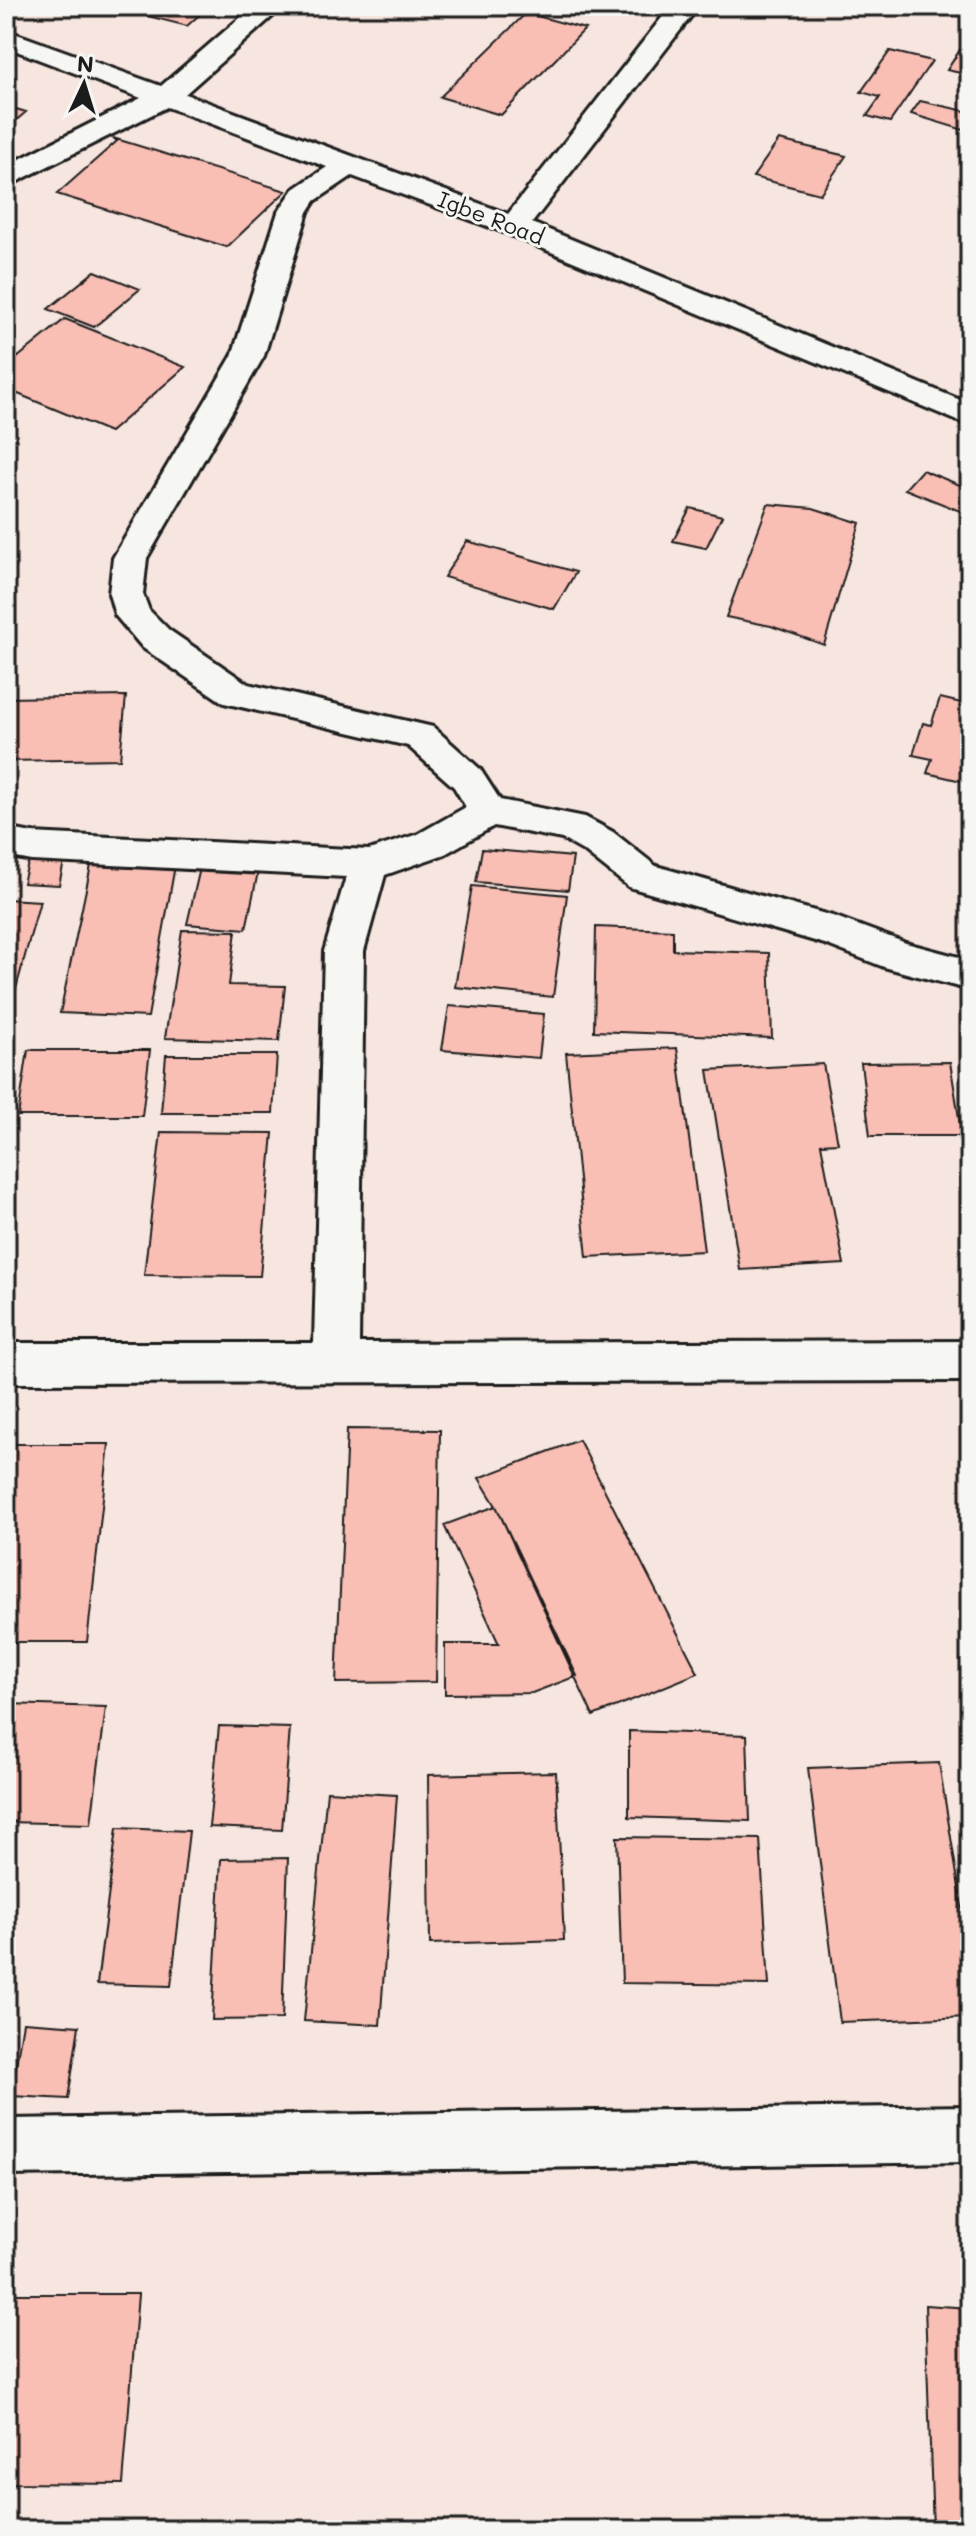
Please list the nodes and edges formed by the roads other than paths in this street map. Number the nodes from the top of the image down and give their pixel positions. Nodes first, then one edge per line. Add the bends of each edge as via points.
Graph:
1 (270, 6) edge
2 (685, 6) edge
3 (6, 38) edge
4 (165, 97) junction
5 (351, 164) junction
6 (6, 178) edge
7 (514, 226) junction
8 (970, 416) edge
9 (488, 811) junction
10 (6, 842) edge
11 (369, 864) junction
12 (970, 975) edge
13 (970, 1361) edge
14 (6, 1363) edge
15 (336, 1364) junction
16 (970, 2134) edge
17 (6, 2147) edge

1 - 4 street
2 - 7 street
3 - 4 street, Igbe Road
4 - 5 street, Igbe Road
4 - 6 street
5 - 7 street, Igbe Road
5 - 9 street via 304,195 293,212 248,356 130,558 126,594 133,615 156,639 237,694 420,736 467,778
7 - 8 street, Igbe Road
9 - 11 street via 397,860
9 - 12 street via 572,827 643,877
10 - 11 street
11 - 15 street via 344,951
13 - 15 street
14 - 15 street
16 - 17 street

